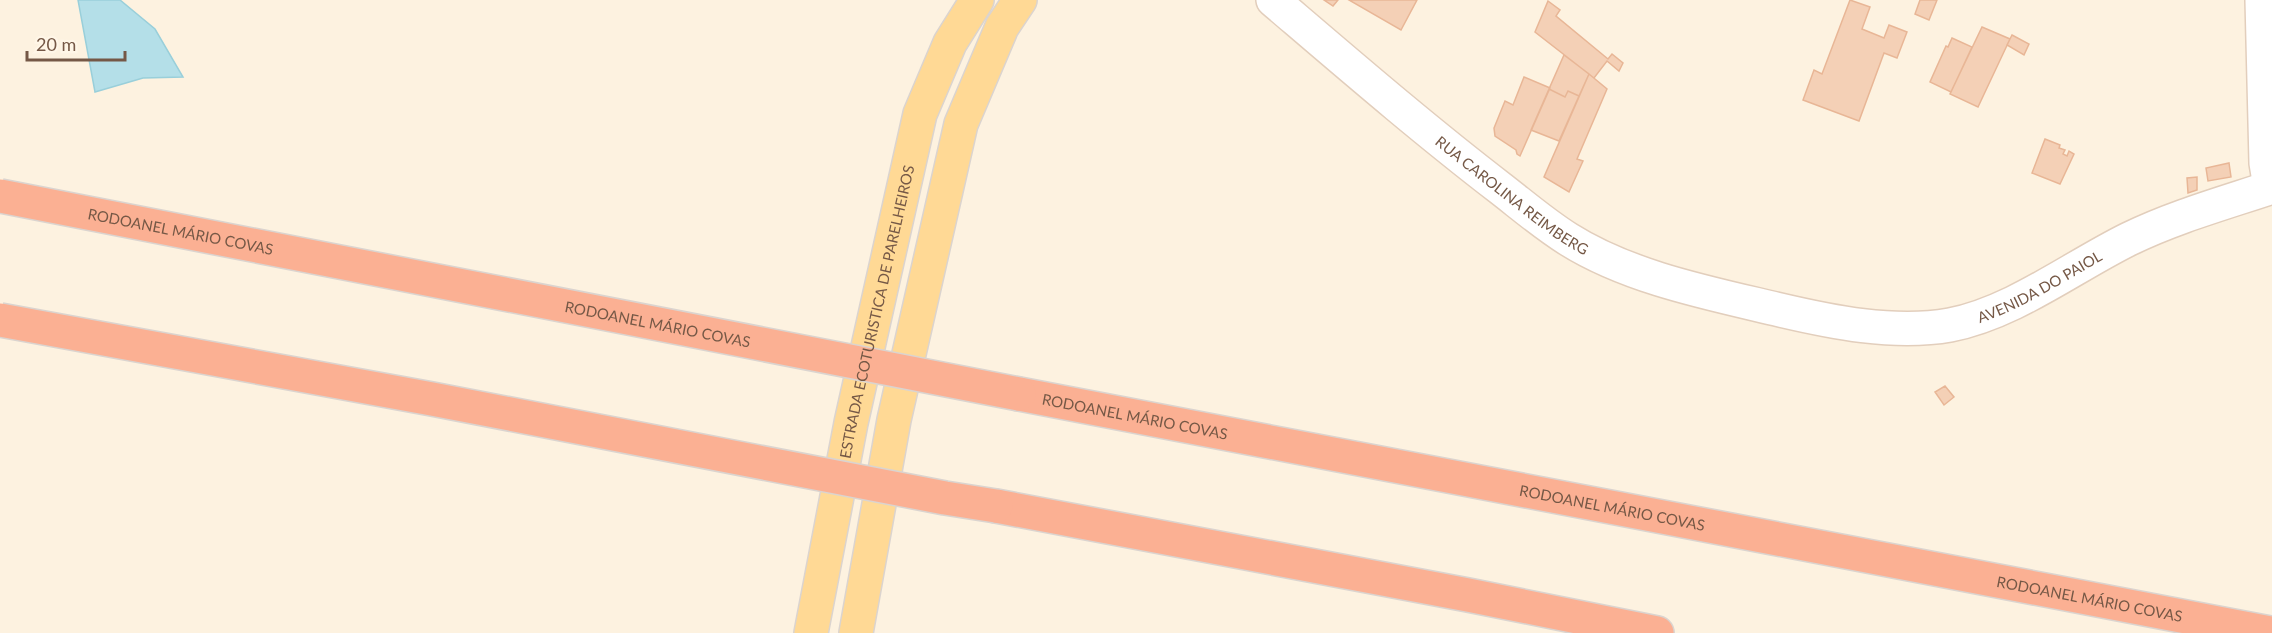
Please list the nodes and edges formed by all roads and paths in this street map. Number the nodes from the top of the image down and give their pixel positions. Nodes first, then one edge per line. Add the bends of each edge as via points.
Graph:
1 (977, 0) edge
2 (1020, 0) edge
3 (1273, 0) edge
4 (2262, 0) edge
5 (2271, 187) edge
6 (0, 195) edge
7 (1795, 314) joint
8 (0, 320) edge
9 (811, 633) edge
10 (856, 633) edge
11 (1657, 633) edge
12 (2270, 633) edge

1 - 9 main road, ESTRADA ECOTURISTICA DE PARELHEIROS via 950,43 920,114 851,423
2 - 10 main road via 1002,27 961,124 894,420
3 - 7 street, RUA CAROLINA REIMBERG via 1410,117 1568,239 1619,264 1680,286
4 - 5 street via 2266,164
5 - 7 street, AVENIDA DO PAIOL via 2163,223 2022,298 1951,325 1868,326
6 - 12 highway, RODOANEL MÁRIO COVAS, bridge
8 - 11 highway, bridge

